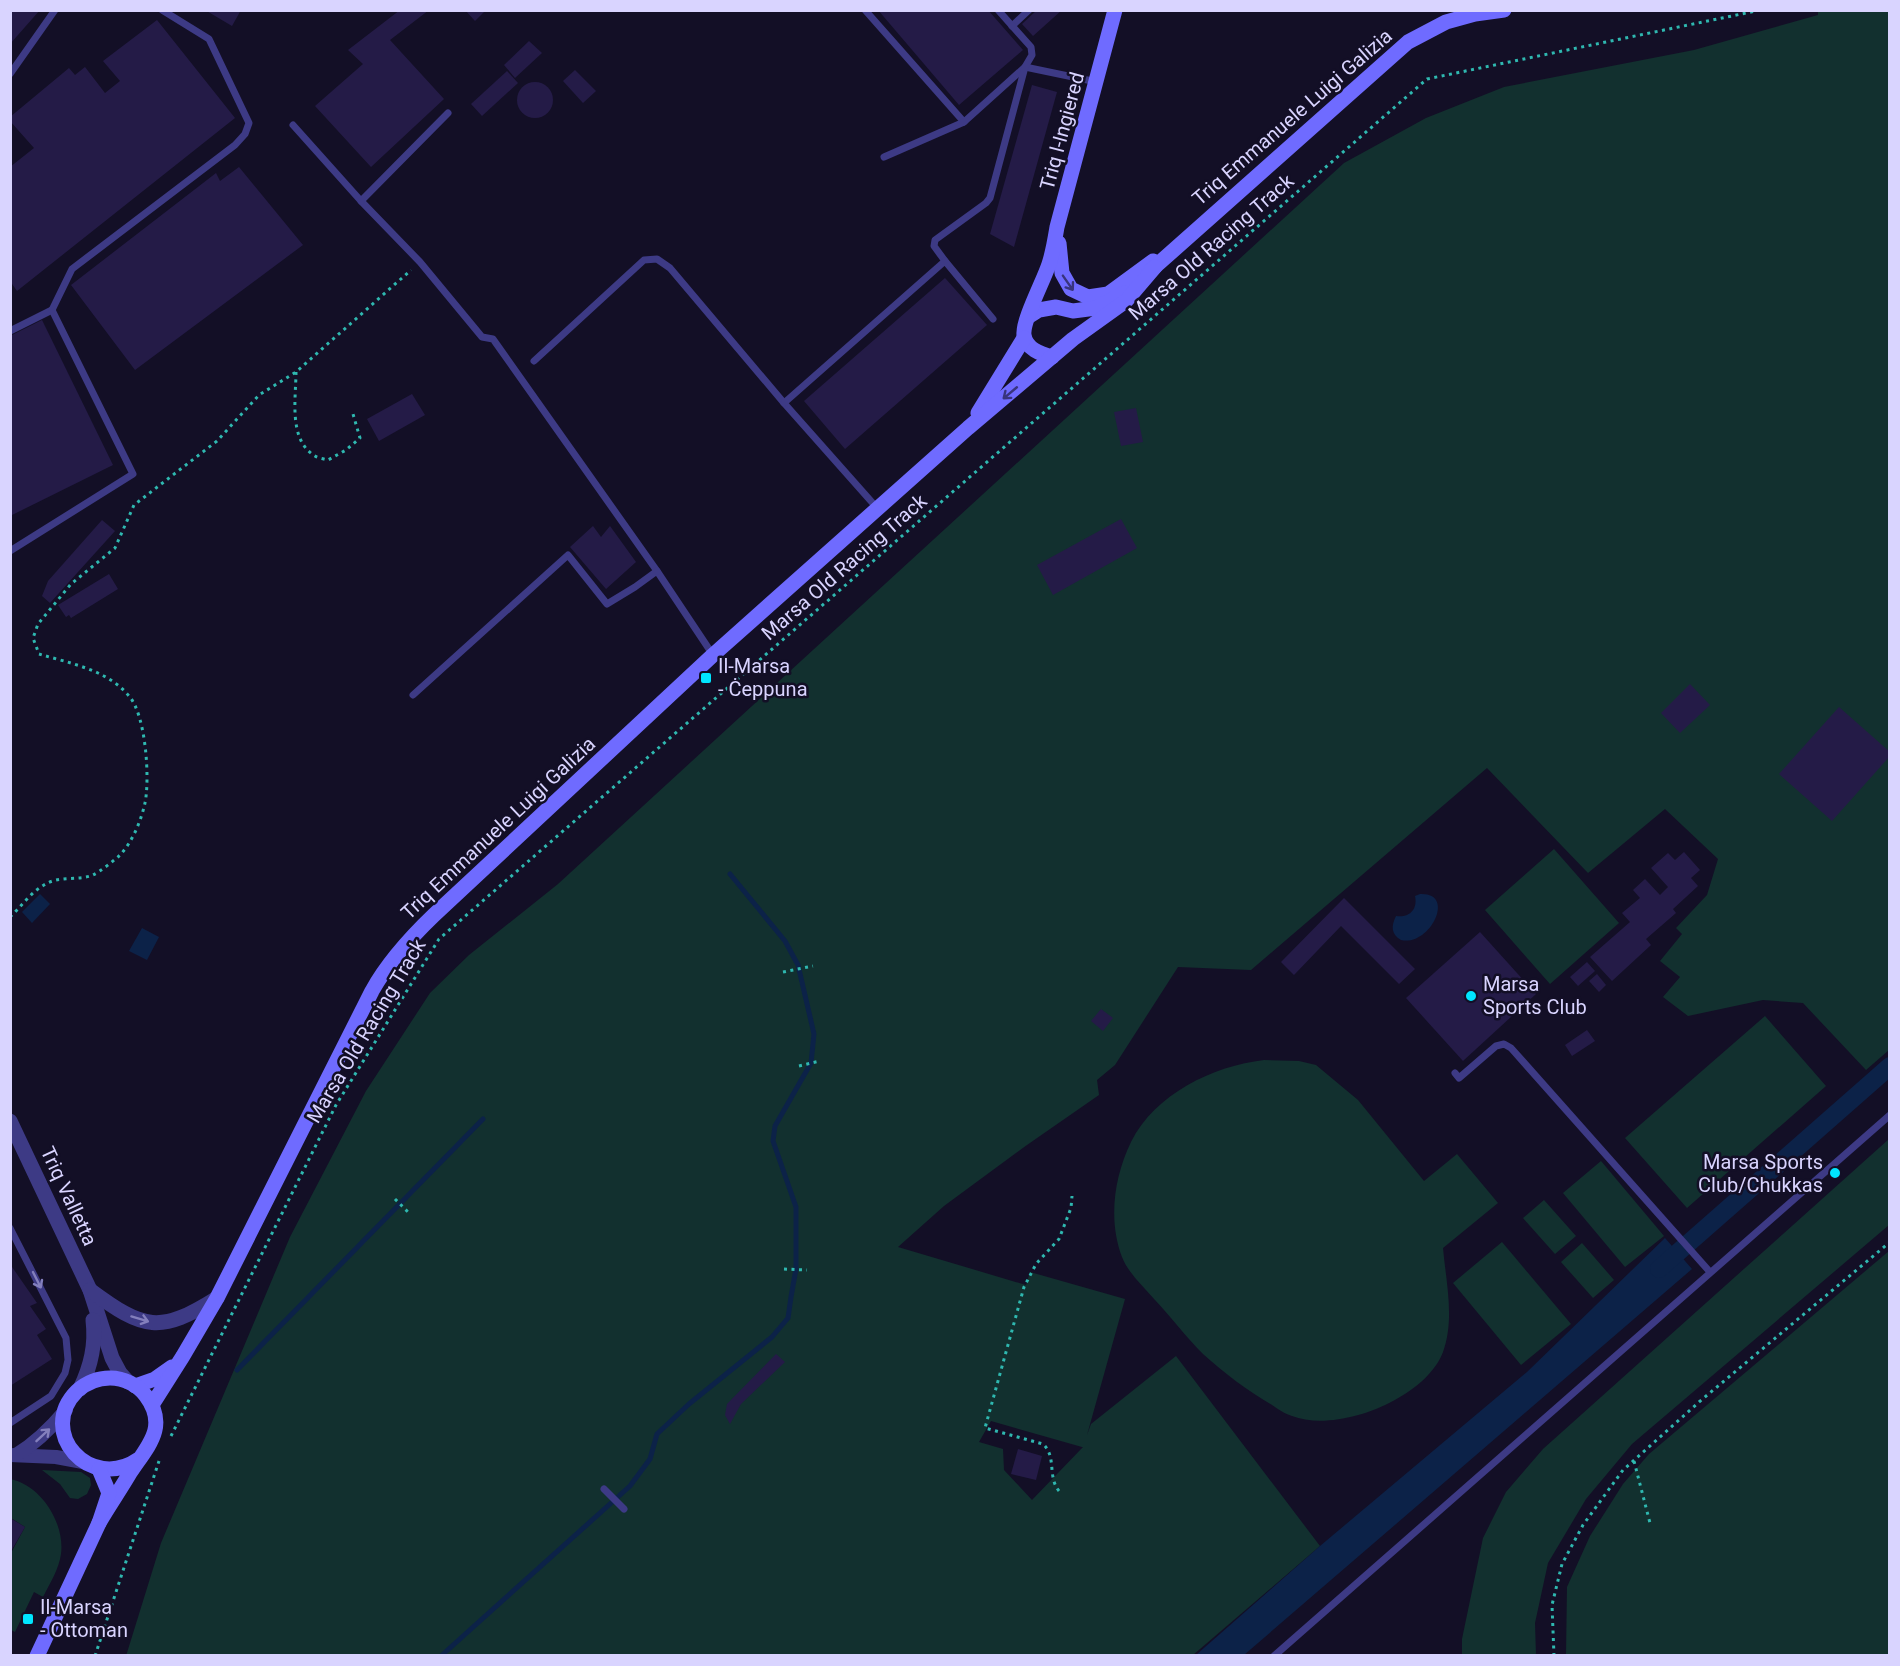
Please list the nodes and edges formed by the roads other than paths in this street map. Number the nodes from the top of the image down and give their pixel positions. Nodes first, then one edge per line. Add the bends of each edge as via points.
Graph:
1 (56, 10) edge
2 (162, 10) edge
3 (865, 10) edge
4 (998, 10) edge
5 (1029, 10) edge
6 (1115, 10) edge
7 (1504, 10) edge
8 (1012, 26) junction
9 (1025, 67) junction
10 (10, 74) edge
11 (1097, 82) junction
12 (448, 113) dead end
13 (964, 122) junction
14 (293, 125) dead end
15 (884, 157) dead end
16 (361, 201) junction
17 (1057, 227) junction
18 (1196, 229) junction
19 (945, 261) junction
20 (1050, 262) junction
21 (1155, 267) junction
22 (1057, 309) junction
23 (52, 310) junction
24 (1028, 317) junction
25 (993, 319) dead end
26 (10, 331) edge
27 (1073, 333) junction
28 (1024, 338) junction
29 (1052, 357) junction
30 (534, 361) dead end
31 (784, 403) junction
32 (968, 428) junction
33 (878, 509) junction
34 (10, 551) edge
35 (657, 571) junction
36 (713, 655) junction
37 (413, 695) dead end
38 (1455, 1073) dead end
39 (1890, 1115) edge
40 (10, 1121) edge
41 (10, 1228) edge
42 (1710, 1272) junction
43 (90, 1290) junction
44 (217, 1298) junction
45 (183, 1356) junction
46 (132, 1384) junction
47 (80, 1389) junction
48 (152, 1405) junction
49 (66, 1410) junction
50 (10, 1422) edge
51 (13, 1455) edge
52 (139, 1460) junction
53 (83, 1462) junction
54 (99, 1469) junction
55 (604, 1489) dead end
56 (624, 1509) dead end
57 (99, 1523) junction
58 (37, 1656) edge
59 (1274, 1656) edge

1 - 10 lane
2 - 23 lane via 209,39 249,123 245,134 72,269
3 - 13 lane
4 - 8 lane
5 - 8 lane
6 - 11 main road, Triq l-Ingiered
7 - 18 main road, Triq Emmanuele Luigi Galizia via 1446,22 1408,42
8 - 9 lane via 1032,50
9 - 11 lane
9 - 13 lane
9 - 19 lane via 990,198 935,240 934,246
11 - 17 main road, Triq l-Ingiered
12 - 16 lane
13 - 15 lane
14 - 16 lane
16 - 35 lane via 420,262 482,337 493,339
17 -> 18 main road via 1062,273 1071,289 1088,297 1108,294
17 - 20 main road, Triq l-Ingiered
18 - 21 main road, Triq Emmanuele Luigi Galizia
19 - 25 lane
19 - 31 lane
20 - 22 main road, Triq l-Ingiered via 1049,287
20 - 24 main road, Triq l-Ingiered
21 - 22 main road, Triq Emmanuele Luigi Galizia via 1124,293 1096,308
21 - 27 main road, Triq Emmanuele Luigi Galizia via 1126,301
22 - 24 main road via 1039,310
22 - 27 main road
23 - 26 lane
23 - 34 lane via 132,474
24 - 28 main road
27 - 29 main road, Triq Emmanuele Luigi Galizia
28 - 29 main road via 1031,348
28 - 32 main road, Triq Emmanuele Luigi Galizia
29 -> 32 main road, Triq Emmanuele Luigi Galizia
30 - 31 lane via 644,260 657,259 670,268
31 - 33 lane
32 - 33 main road, Triq Emmanuele Luigi Galizia
33 - 36 main road, Triq Emmanuele Luigi Galizia
35 - 36 lane
35 - 37 lane via 607,604 568,555
36 - 44 main road, Triq Emmanuele Luigi Galizia via 390,961
38 - 42 lane via 1459,1078 1496,1046 1504,1044 1511,1048
39 - 42 lane
40 - 43 street, Triq Valletta
41 -> 50 lane via 66,1338 68,1360 51,1396
42 - 59 lane
43 -> 44 street via 130,1316 154,1323 183,1318
43 - 46 street, Triq Valletta via 112,1358
43 - 47 street, Triq Valletta via 94,1343
44 - 45 main road, Triq Emmanuele Luigi Galizia
45 - 46 main road, Triq Emmanuele Luigi Galizia via 155,1379
45 - 48 main road, Triq Emmanuele Luigi Galizia
46 - 47 main road via 103,1378
46 - 48 main road
47 - 49 main road
48 - 52 main road via 155,1430 150,1446
51 -> 49 street via 45,1434
49 - 53 main road via 63,1426 67,1443
51 - 53 street
52 - 54 main road via 116,1470
52 - 57 main road
53 - 54 main road
54 - 57 main road via 109,1493
55 - 56 lane
57 - 58 main road

